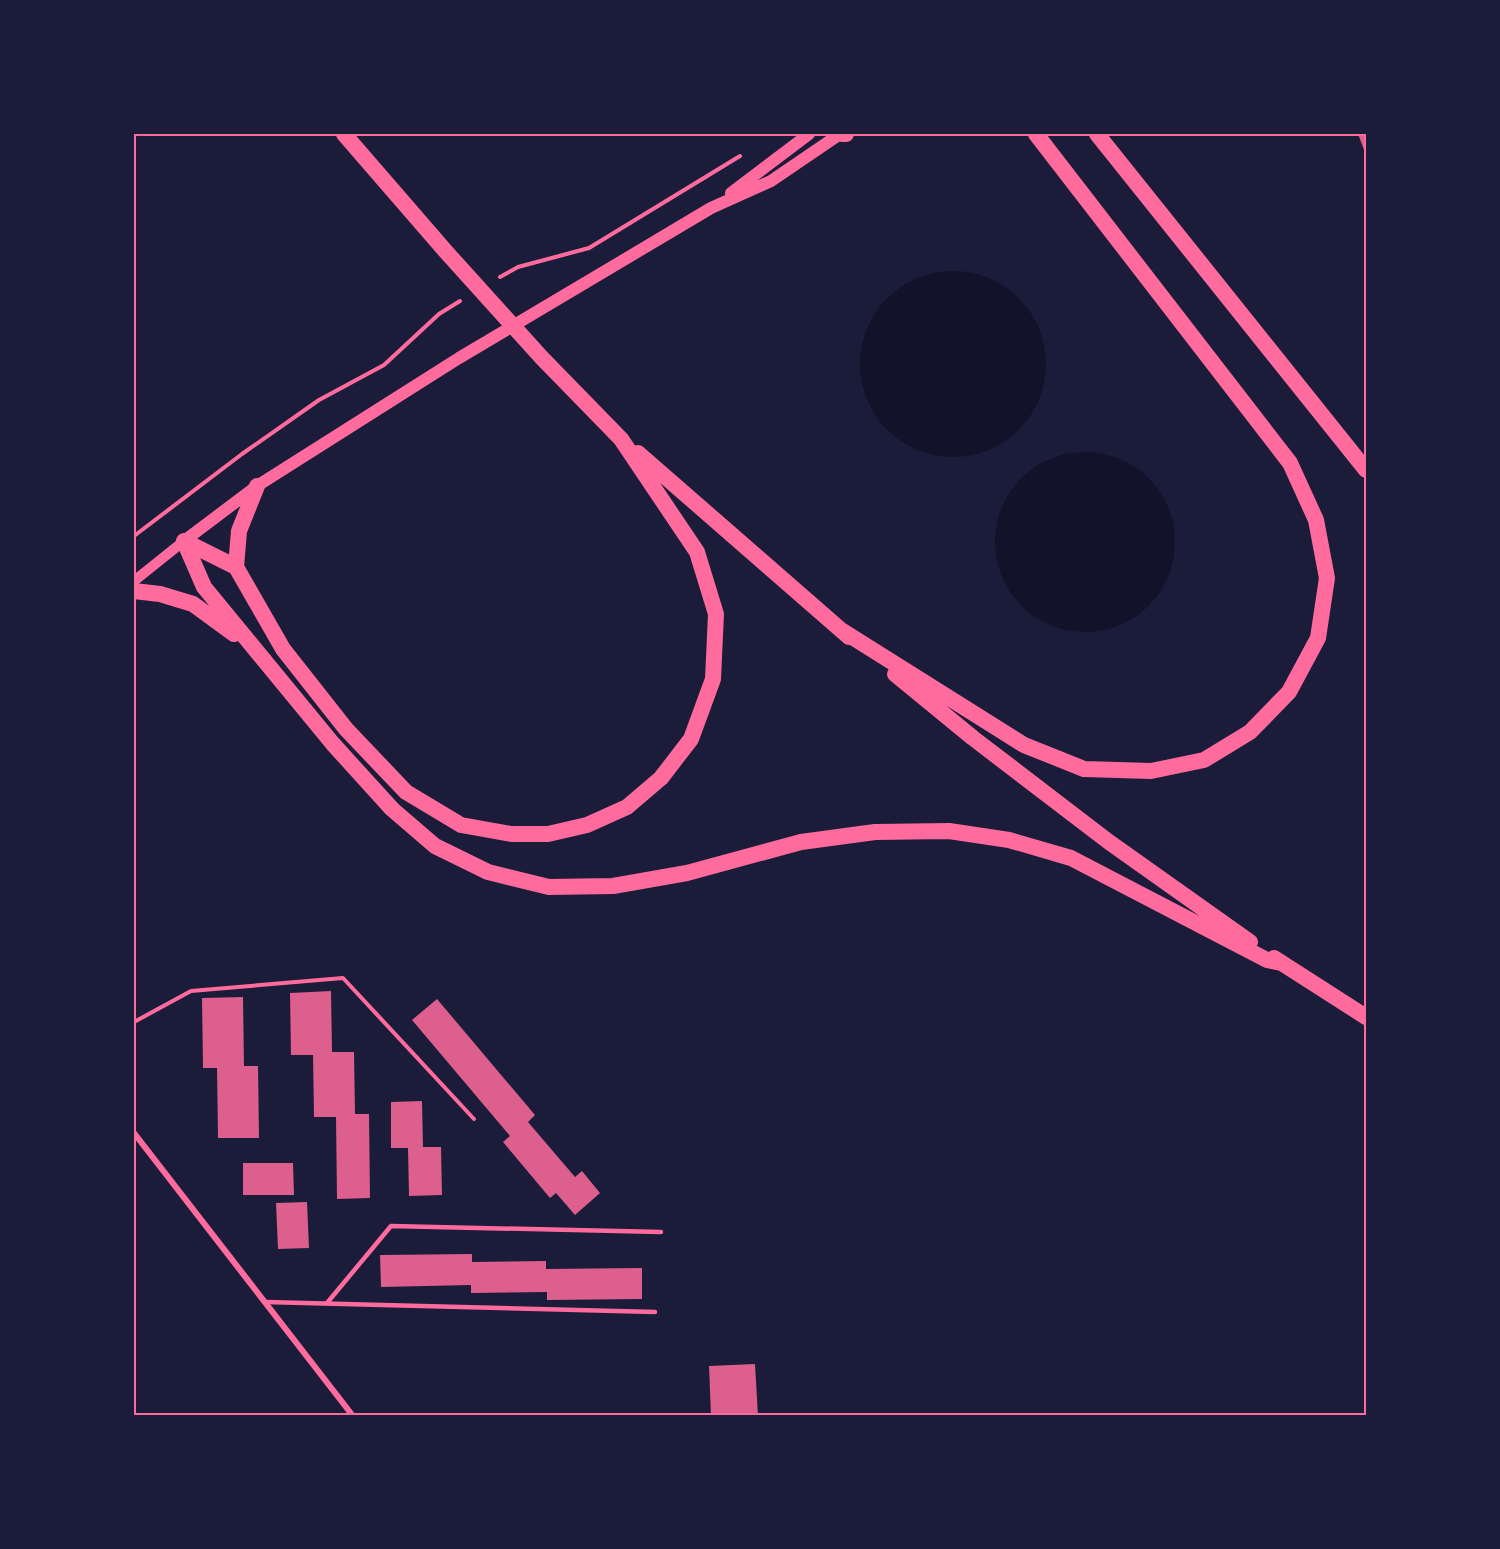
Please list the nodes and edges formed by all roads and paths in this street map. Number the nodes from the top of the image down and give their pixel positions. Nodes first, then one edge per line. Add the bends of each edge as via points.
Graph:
1 (344, 134) edge
2 (809, 134) edge
3 (843, 134) edge
4 (1021, 134) edge
5 (1036, 134) edge
6 (1097, 134) edge
7 (1051, 153) junction
8 (741, 156) dead end
9 (711, 208) junction
10 (498, 278) dead end
11 (469, 296) dead end
12 (621, 439) junction
13 (1366, 470) edge
14 (257, 486) junction
15 (134, 536) edge
16 (184, 541) junction
17 (236, 567) junction
18 (134, 581) edge
19 (134, 591) edge
20 (841, 630) junction
21 (252, 647) junction
22 (1281, 963) junction
23 (1366, 1017) edge
24 (134, 1022) edge
25 (474, 1119) dead end
26 (134, 1134) edge
27 (661, 1232) dead end
28 (264, 1302) junction
29 (327, 1303) junction
30 (655, 1312) dead end
31 (353, 1416) edge

1 - 12 highway via 448,254
2 - 9 main road
3 - 9 main road via 771,181
4 - 7 highway
5 - 7 highway
6 - 13 highway
7 - 20 highway via 1290,463 1316,520 1327,578 1318,638 1289,692 1250,732 1204,760 1152,771 1084,769 1024,745
8 - 10 path via 589,248 518,267
9 - 14 main road via 459,358
11 - 15 path via 439,314 384,365 319,400
12 - 17 highway via 697,552 716,614 713,679 691,739 661,778 627,807 587,825 548,834 511,834 461,825 406,792 346,729 283,649
12 - 20 highway
14 - 16 main road
14 - 17 highway via 239,531
16 - 17 highway
16 - 18 street
16 - 21 highway via 204,587
19 - 21 highway via 193,604
20 - 22 highway via 1109,842
21 - 22 highway via 392,809 435,846 488,872 549,887 613,886 687,873 801,842 875,832 949,831 1009,840 1071,858 1267,960
22 - 23 highway
24 - 25 path via 191,991 343,978
26 - 28 street
27 - 29 lane via 391,1226
28 - 29 lane
28 - 31 street
29 - 30 lane

